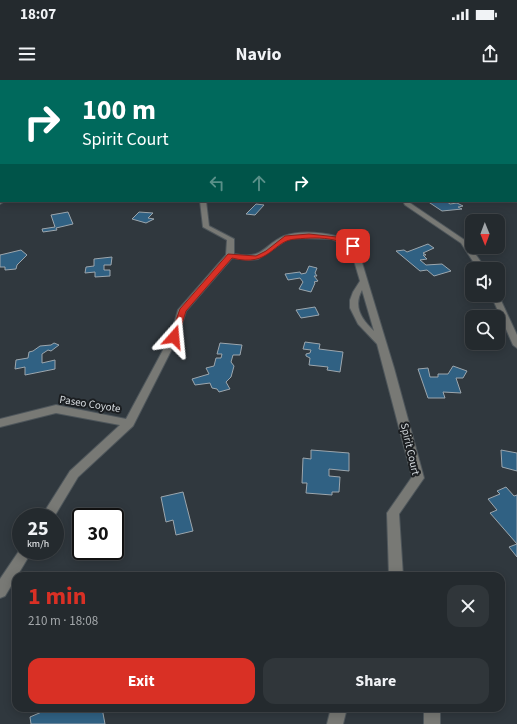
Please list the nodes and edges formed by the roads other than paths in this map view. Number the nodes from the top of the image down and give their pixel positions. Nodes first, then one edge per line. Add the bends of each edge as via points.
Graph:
1 (203, 202) edge
2 (406, 202) edge
3 (230, 255) junction
4 (477, 262) edge
5 (363, 282) junction
6 (498, 302) edge
7 (381, 342) junction
8 (517, 345) edge
9 (0, 423) edge
10 (129, 423) junction
11 (53, 508) edge
12 (20, 560) edge
13 (12, 572) edge
14 (396, 572) edge
15 (12, 573) edge
16 (0, 591) edge
17 (338, 712) edge
18 (432, 712) edge
19 (335, 724) edge
20 (432, 724) edge

1 - 3 street via 206,227 231,239
2 - 4 street via 464,242
3 - 5 street, Spirit Court via 257,258 287,237 335,238 353,246
3 - 10 street via 182,310 174,337
5 - 7 street, Spirit Court
5 - 7 street via 356,291 353,301 355,314 362,326
6 - 8 street
7 - 14 street, Spirit Court via 418,478 392,513
9 - 10 street, Paseo Coyote via 56,409
10 - 11 street via 74,474
12 - 13 street
15 - 16 street
17 - 19 street
18 - 20 street

